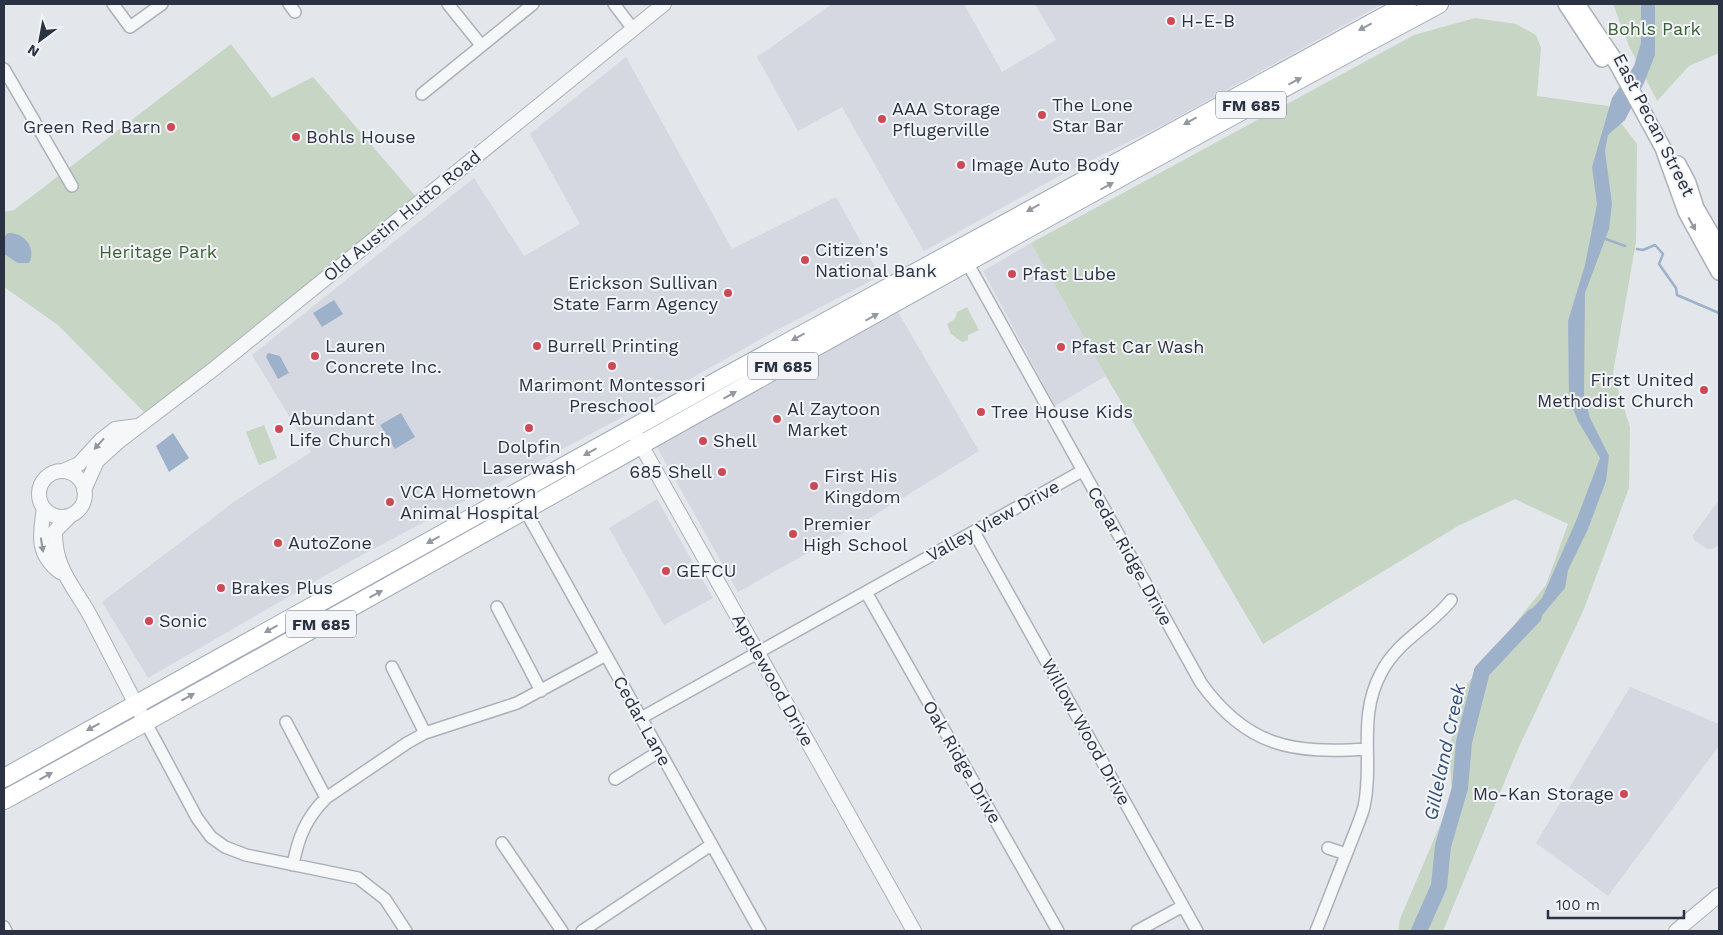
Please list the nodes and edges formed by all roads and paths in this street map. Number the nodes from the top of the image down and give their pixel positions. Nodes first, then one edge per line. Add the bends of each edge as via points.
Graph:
1 (113, 4) edge
2 (162, 4) edge
3 (448, 4) edge
4 (533, 4) edge
5 (614, 4) edge
6 (664, 4) edge
7 (1407, 4) edge
8 (1439, 4) edge
9 (1566, 4) edge
10 (1577, 4) edge
11 (1586, 4) edge
12 (633, 29) junction
13 (481, 45) junction
14 (1614, 62) junction
15 (4, 69) edge
16 (422, 94) dead end
17 (1647, 122) junction
18 (1675, 179) junction
19 (72, 186) dead end
20 (1061, 202) junction
21 (1696, 208) junction
22 (1719, 248) edge
23 (968, 264) junction
24 (1719, 272) edge
25 (138, 426) junction
26 (632, 428) junction
27 (641, 444) junction
28 (63, 471) junction
29 (1082, 471) junction
30 (84, 490) junction
31 (44, 508) junction
32 (525, 510) junction
33 (71, 515) junction
34 (974, 532) junction
35 (63, 574) junction
36 (866, 592) junction
37 (1451, 600) dead end
38 (497, 607) dead end
39 (758, 653) junction
40 (606, 655) junction
41 (392, 667) dead end
42 (541, 691) junction
43 (136, 703) junction
44 (641, 718) junction
45 (145, 721) junction
46 (286, 722) dead end
47 (425, 733) junction
48 (1367, 749) junction
49 (660, 751) junction
50 (4, 778) edge
51 (615, 778) dead end
52 (326, 798) junction
53 (4, 800) edge
54 (502, 843) dead end
55 (711, 844) junction
56 (1328, 848) dead end
57 (1346, 854) junction
58 (293, 865) junction
59 (1719, 895) edge
60 (1183, 906) junction
61 (4, 927) edge
62 (402, 930) edge
63 (6, 931) edge
64 (562, 931) edge
65 (582, 931) edge
66 (760, 931) edge
67 (914, 931) edge
68 (1058, 931) edge
69 (1137, 931) edge
70 (1197, 931) edge
71 (1316, 931) edge
72 (1676, 931) edge

1 - 2 street via 130,27
3 - 13 street
4 - 13 street
5 - 12 street
6 - 12 street, Old Austin Hutto Road
7 -> 20 main road, FM 685
20 -> 8 main road, FM 685
9 - 14 main road
10 - 14 main road, East Pecan Street
11 - 14 main road, East Pecan Street
12 - 25 street, Old Austin Hutto Road via 215,368
13 - 16 street
14 - 17 main road
15 - 19 street
17 - 18 main road via 1664,169
17 - 21 main road, East Pecan Street via 1688,183
18 - 21 main road
18 -> 24 main road, East Pecan Street via 1686,212
20 - 23 main road, FM 685
20 -> 26 main road, FM 685
21 - 22 main road, East Pecan Street
27 -> 23 main road, FM 685
23 - 29 street, Cedar Ridge Drive
25 -> 28 street, Old Austin Hutto Road via 115,429 79,464
25 - 30 street, Old Austin Hutto Road via 97,461
26 - 27 street, Applewood Drive
26 -> 43 main road, FM 685
27 - 32 main road, FM 685
27 - 39 street, Applewood Drive
28 - 30 street via 77,477
28 - 31 street, Old Austin Hutto Road via 44,480 39,494
29 - 34 street, Valley View Drive
29 - 48 street, Cedar Ridge Drive via 1201,683 1222,709 1236,722 1276,744 1304,751
30 - 33 street, Old Austin Hutto Road via 82,505
31 - 33 street via 56,516
31 -> 35 street, Old Austin Hutto Road via 40,534 43,553
32 - 40 street, Cedar Lane
45 -> 32 main road, FM 685
33 - 35 street, Old Austin Hutto Road via 55,531 54,548
34 - 36 street, Valley View Drive
34 - 60 street, Willow Wood Drive
35 - 43 street, Old Austin Hutto Road via 92,619
36 - 39 street, Valley View Drive
36 - 68 street, Oak Ridge Drive
37 - 48 street via 1440,614 1399,647 1381,672 1368,706
38 - 42 street
39 - 44 street, Valley View Drive
39 - 67 street, Applewood Drive
40 - 42 street
40 - 44 street, Cedar Lane
41 - 47 street
42 - 47 street via 492,713
43 - 45 street, Old Austin Hutto Road
43 -> 50 main road, FM 685
44 - 49 street, Cedar Lane
53 -> 45 main road, FM 685
45 - 58 street via 197,818 211,837 246,855
46 - 52 street
47 - 52 street
48 - 57 street via 1368,778 1363,809
49 - 51 street
49 - 55 street, Cedar Lane
52 - 58 street via 307,819
54 - 64 street
55 - 65 street
55 - 66 street, Cedar Lane
56 - 57 street
57 - 71 street
58 - 62 street via 358,878 377,891
59 - 72 street
60 - 69 street
60 - 70 street, Willow Wood Drive
61 - 63 street

